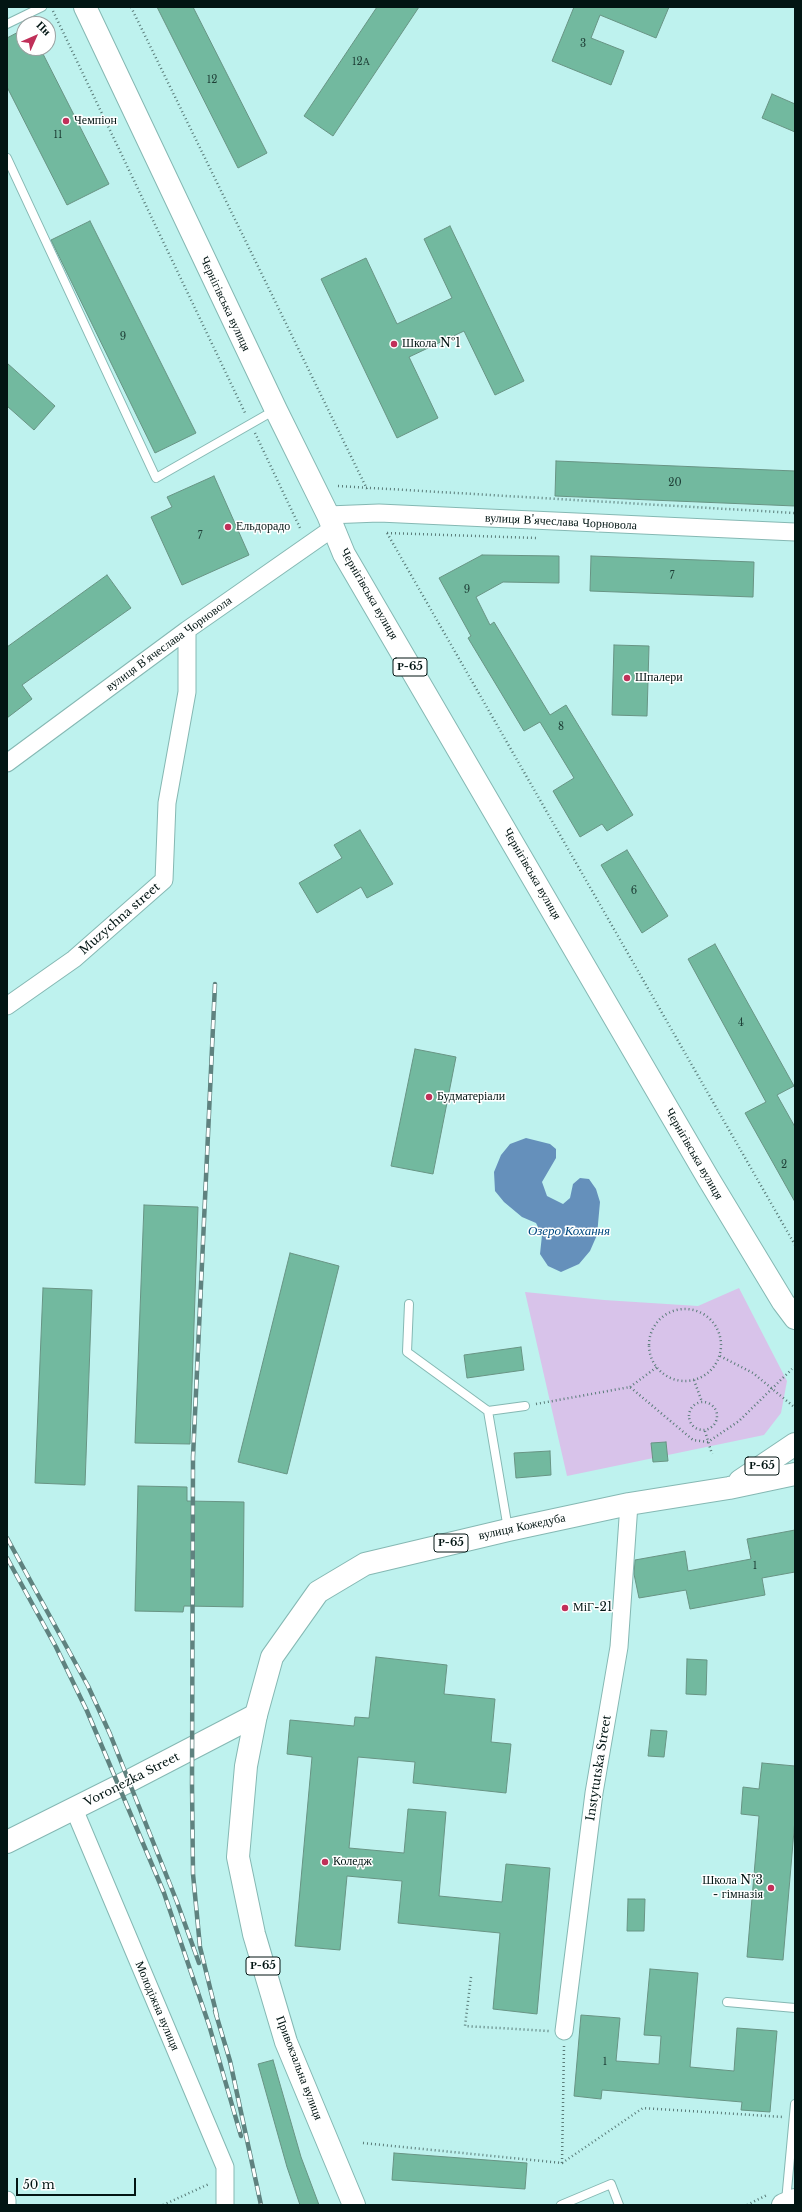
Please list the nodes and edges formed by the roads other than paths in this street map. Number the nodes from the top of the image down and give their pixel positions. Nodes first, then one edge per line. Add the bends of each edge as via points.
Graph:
1 (42, 7) edge
2 (85, 7) edge
3 (7, 24) edge
4 (7, 158) edge
5 (276, 410) junction
6 (330, 521) junction
7 (795, 532) edge
8 (186, 630) junction
9 (7, 763) edge
10 (7, 1006) edge
11 (409, 1304) dead end
12 (789, 1310) edge
13 (795, 1334) edge
14 (525, 1406) road end
15 (488, 1411) junction
16 (795, 1444) edge
17 (795, 1474) edge
18 (729, 1488) junction
19 (629, 1504) junction
20 (508, 1530) junction
21 (256, 1715) junction
22 (74, 1809) junction
23 (7, 1842) edge
24 (727, 2002) dead end
25 (795, 2008) edge
26 (564, 2031) road end
27 (795, 2104) edge
28 (7, 2200) edge
29 (788, 2203) edge
30 (7, 2205) edge
31 (225, 2205) edge
32 (354, 2205) edge
33 (561, 2205) edge
34 (619, 2205) edge

1 - 3 lane
2 - 5 main road, Чернігівська вулиця / Р-65
4 - 5 lane via 156,478
5 - 6 main road, Чернігівська вулиця / Р-65
6 - 7 street, вулиця В'ячеслава Чорновола via 379,513
6 - 8 street, вулиця В'ячеслава Чорновола via 308,545
6 - 12 main road, Чернігівська вулиця / Р-65 via 356,575 704,1171
8 - 9 street, вулиця В'ячеслава Чорновола
8 - 10 street, Muzychna street via 187,692 167,803 164,880 74,959
11 - 15 lane via 408,1352
12 - 13 main road, Чернігівська вулиця / Р-65
14 - 15 lane
15 - 20 lane
16 - 18 main road, вулиця Кожедуба / Р-65
17 - 18 main road, вулиця Кожедуба / Р-65
18 - 19 main road, вулиця Кожедуба / Р-65
19 - 20 main road, вулиця Кожедуба / Р-65
19 - 26 street, Instytutska Street via 619,1647 594,1793
20 - 21 main road, вулиця Кожедуба / Р-65 via 365,1564 318,1592 272,1657
21 - 22 main road, Voronezka Street
21 - 32 main road, Привокзальна вулиця / Р-65 via 246,1766 238,1857 254,1934 286,2042
22 - 23 main road, Voronezka Street
22 - 31 street, Молодіжна вулиця via 225,2167
24 - 25 lane
27 - 29 lane
28 - 30 street
33 - 34 lane via 611,2184

